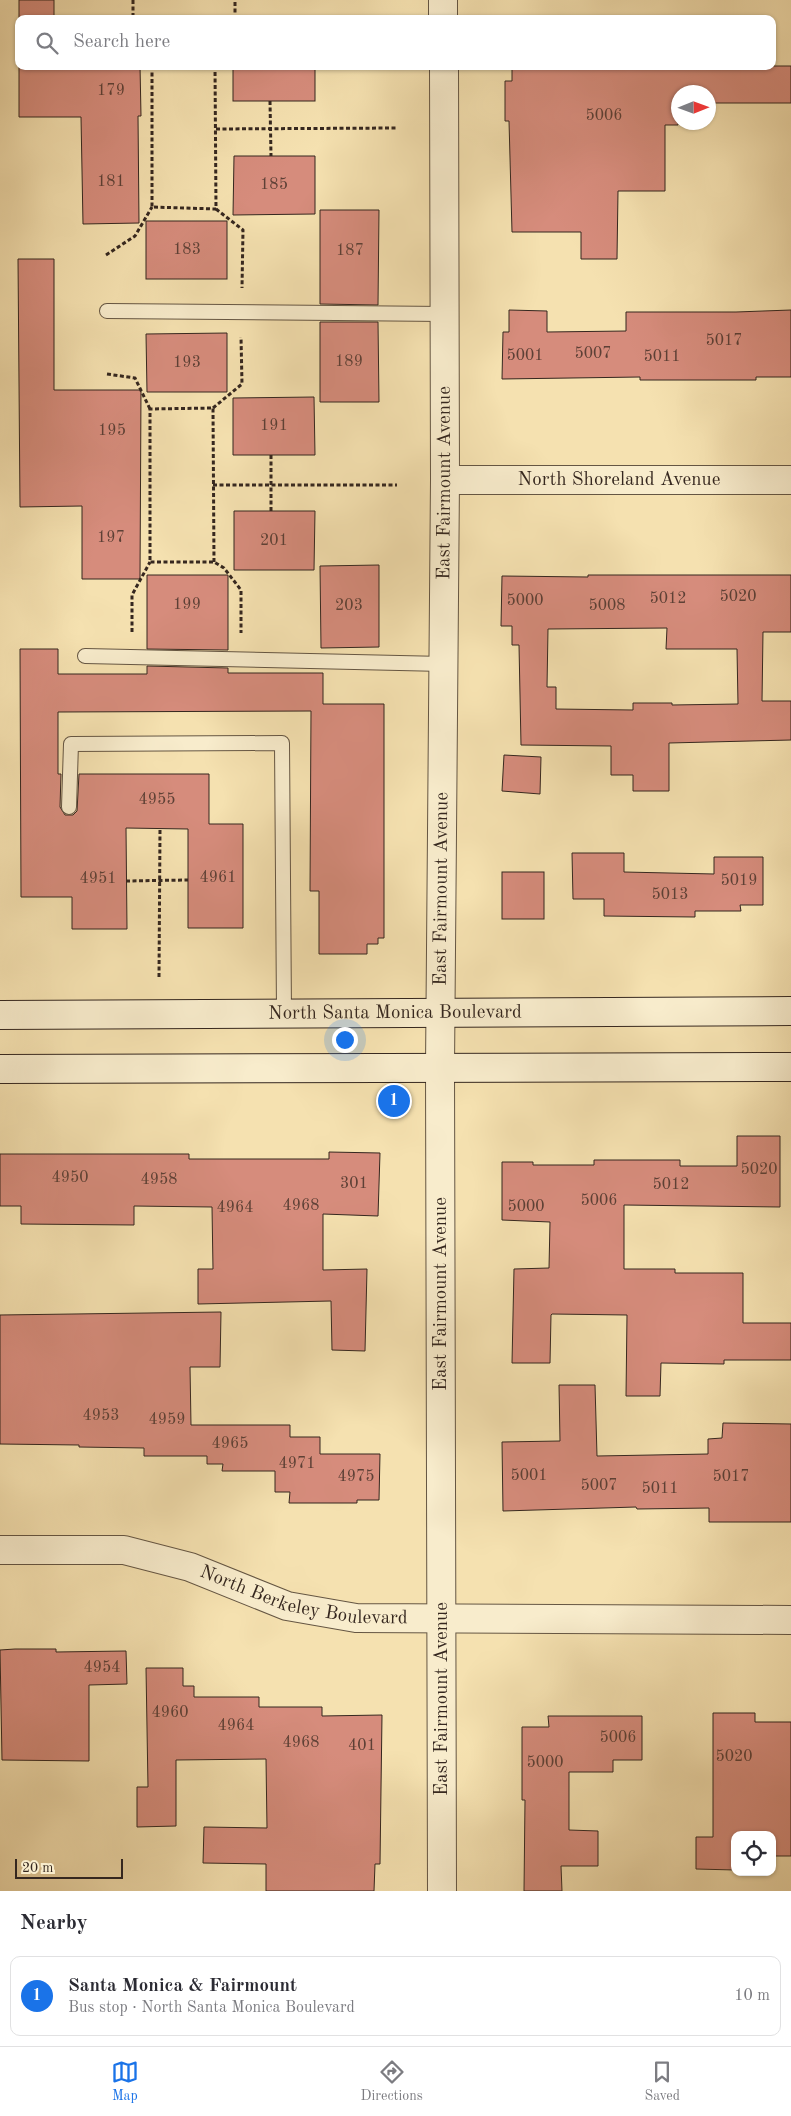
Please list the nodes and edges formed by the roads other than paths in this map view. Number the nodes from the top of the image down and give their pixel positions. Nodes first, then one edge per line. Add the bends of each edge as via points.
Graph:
1 (443, 0) edge
2 (444, 15) edge
3 (444, 70) edge
4 (107, 311) dead end
5 (445, 314) junction
6 (445, 480) junction
7 (791, 480) edge
8 (85, 656) dead end
9 (444, 664) junction
10 (69, 807) dead end
11 (791, 1010) edge
12 (441, 1011) junction
13 (284, 1012) junction
14 (0, 1015) edge
15 (440, 1067) junction
16 (791, 1067) edge
17 (0, 1069) edge
18 (0, 1550) edge
19 (441, 1618) junction
20 (791, 1620) edge
21 (442, 1891) edge

1 - 2 street
3 - 5 street, East Fairmount Avenue
4 - 5 lane
5 - 6 street, East Fairmount Avenue
6 - 7 street, North Shoreland Avenue
6 - 9 street, East Fairmount Avenue
8 - 9 lane
9 - 12 street, East Fairmount Avenue
10 - 13 lane via 71,744 282,744
11 - 12 street, North Santa Monica Boulevard
12 - 13 street, North Santa Monica Boulevard
12 - 15 street, East Fairmount Avenue
13 - 14 street, North Santa Monica Boulevard
15 - 16 street
15 - 17 street
15 - 19 street, East Fairmount Avenue
18 - 19 street, North Berkeley Boulevard via 124,1550 190,1567 287,1606 356,1618
19 - 20 street, North Berkeley Boulevard
19 - 21 street, East Fairmount Avenue

